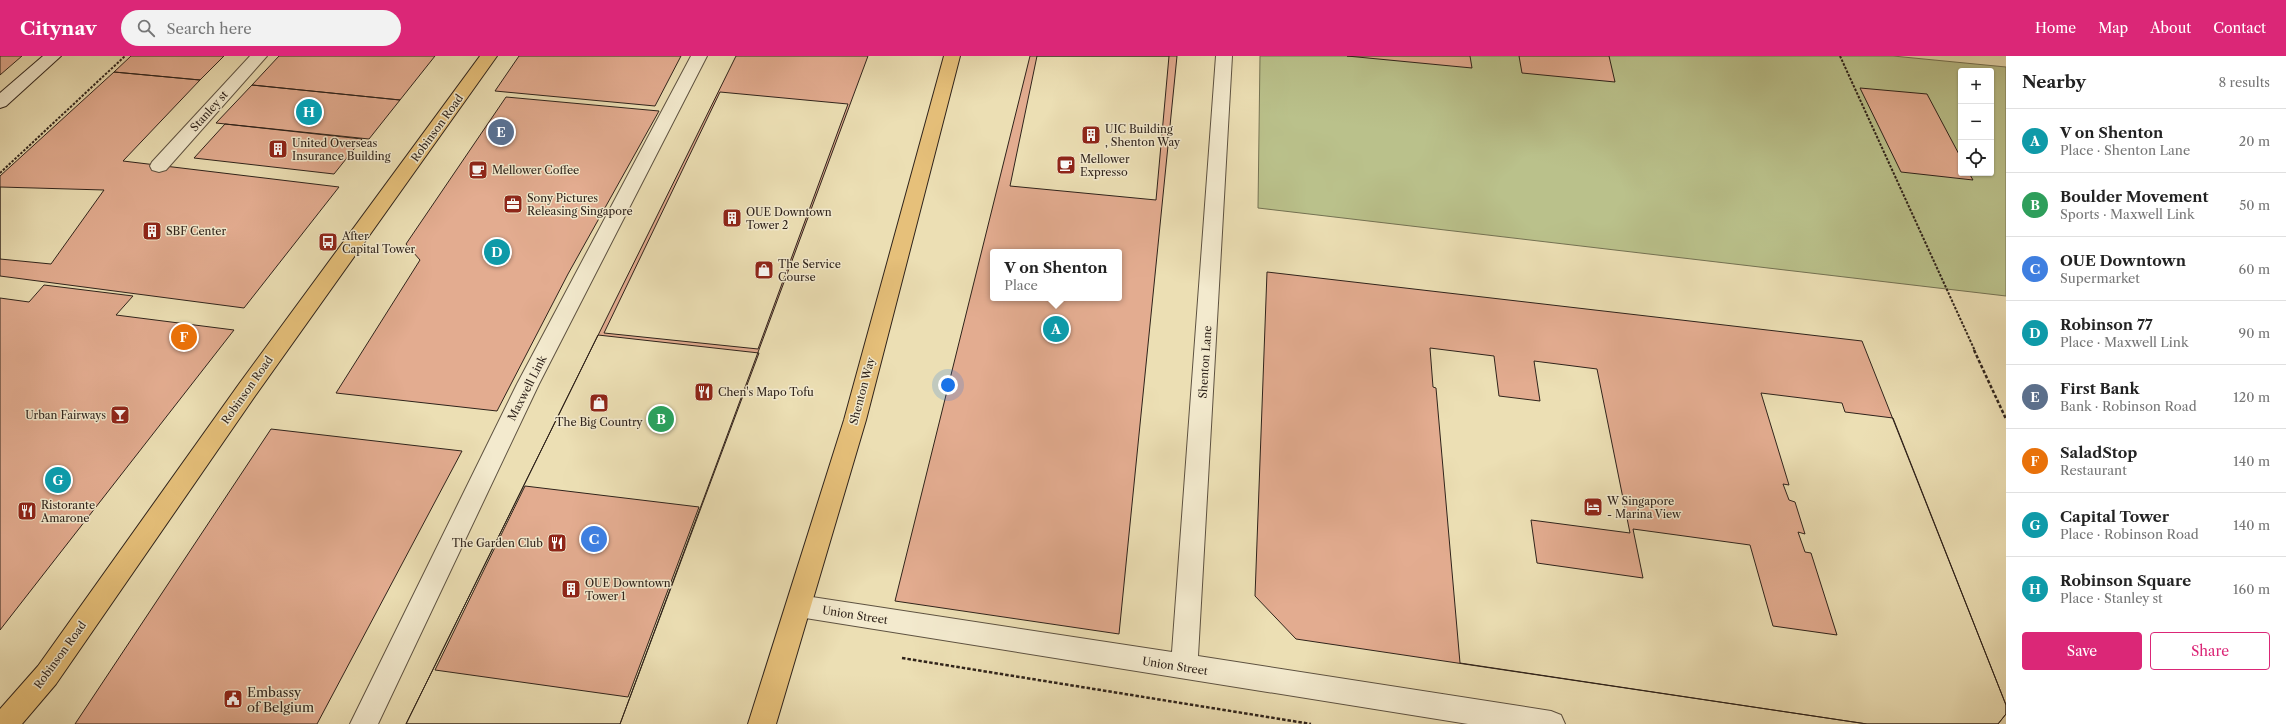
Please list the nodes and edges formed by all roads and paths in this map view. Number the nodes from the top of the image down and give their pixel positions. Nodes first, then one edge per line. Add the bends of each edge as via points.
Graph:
1 (53, 56) edge
2 (125, 56) edge
3 (259, 56) edge
4 (489, 56) edge
5 (699, 56) edge
6 (952, 56) edge
7 (1224, 56) edge
8 (1840, 56) edge
9 (0, 102) edge
10 (159, 166) dead end
11 (0, 173) edge
12 (2006, 419) edge
13 (798, 606) junction
14 (902, 658) dead end
15 (1184, 668) junction
16 (6, 724) edge
17 (364, 724) edge
18 (762, 724) edge
19 (1311, 724) edge
20 (1551, 724) edge

1 - 9 street
2 - 11 path
3 - 10 street, Stanley st
4 - 16 highway, Robinson Road via 247,390 47,675
5 - 17 street, Maxwell Link via 528,384
6 - 13 highway, Shenton Way via 855,420
7 - 15 street, Shenton Lane
8 - 12 path
13 - 15 street, Union Street
13 - 18 highway, Shenton Way
14 - 19 path
15 - 20 street, Union Street

